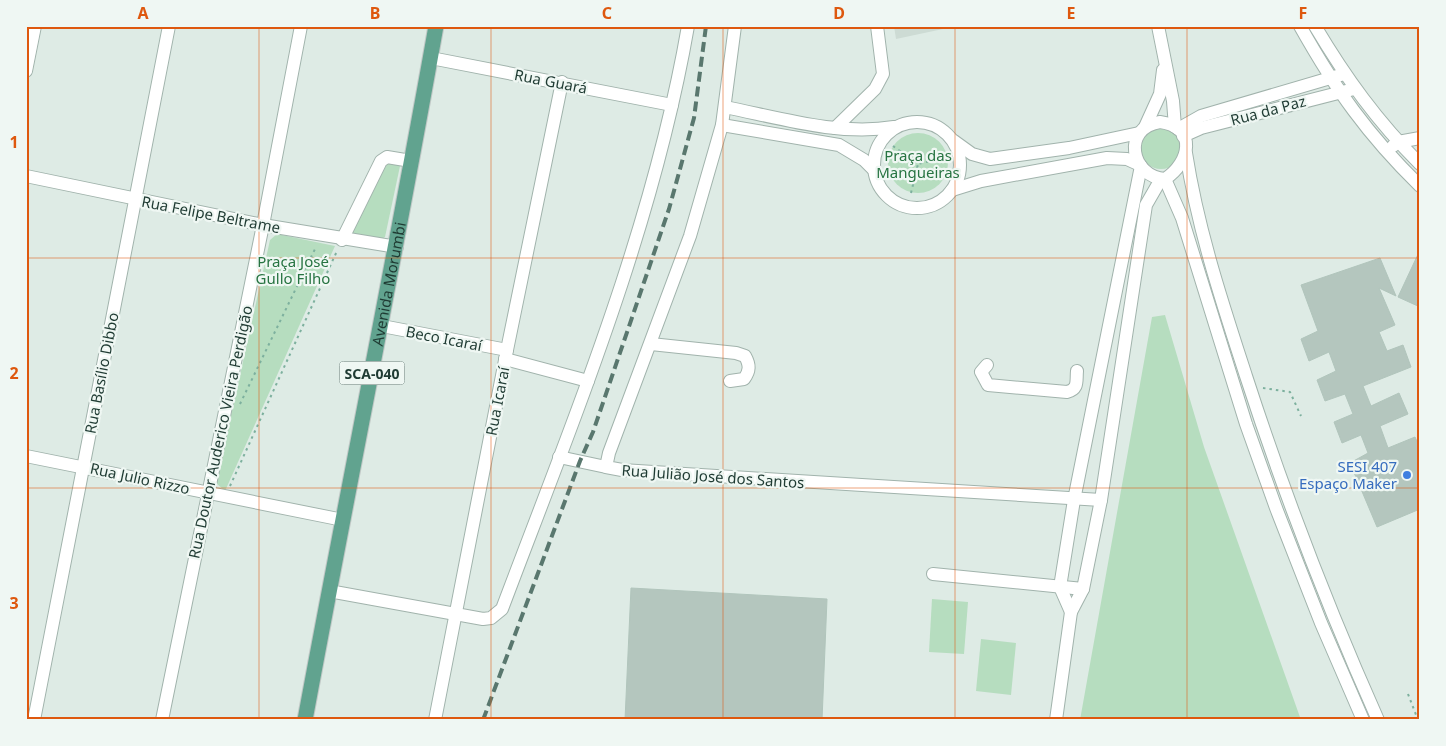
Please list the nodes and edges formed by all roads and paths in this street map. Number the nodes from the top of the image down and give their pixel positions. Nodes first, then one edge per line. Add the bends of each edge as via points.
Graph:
1 (35, 26) edge
2 (169, 26) edge
3 (301, 26) edge
4 (436, 26) edge
5 (688, 26) edge
6 (735, 26) edge
7 (877, 26) edge
8 (1158, 26) edge
9 (1300, 26) edge
10 (1315, 26) edge
11 (431, 58) junction
12 (1163, 58) junction
13 (26, 71) edge
14 (1344, 74) junction
15 (1331, 80) junction
16 (562, 82) junction
17 (1354, 89) junction
18 (1338, 92) junction
19 (672, 105) junction
20 (725, 107) junction
21 (722, 125) junction
22 (896, 127) junction
23 (835, 128) junction
24 (1142, 130) junction
25 (1179, 131) junction
26 (950, 137) junction
27 (1420, 138) edge
28 (1398, 142) junction
29 (893, 146) dead end
30 (1385, 152) junction
31 (1186, 153) junction
32 (948, 157) dead end
33 (411, 161) junction
34 (918, 164) junction
35 (1420, 164) edge
36 (1141, 165) junction
37 (875, 171) junction
38 (26, 176) edge
39 (1163, 179) junction
40 (1420, 186) edge
41 (952, 190) junction
42 (911, 193) dead end
43 (135, 199) junction
44 (263, 225) junction
45 (322, 236) junction
46 (342, 240) junction
47 (397, 247) junction
48 (382, 326) junction
49 (651, 344) junction
50 (506, 354) junction
51 (986, 365) dead end
52 (1077, 371) dead end
53 (588, 381) junction
54 (730, 381) dead end
55 (1262, 388) dead end
56 (240, 404) dead end
57 (1301, 416) dead end
58 (26, 456) edge
59 (559, 457) junction
60 (82, 466) junction
61 (606, 467) junction
62 (207, 492) junction
63 (226, 496) junction
64 (1074, 500) junction
65 (1101, 500) junction
66 (343, 520) junction
67 (933, 574) dead end
68 (1060, 587) junction
69 (1083, 588) junction
70 (329, 591) junction
71 (1071, 612) junction
72 (454, 614) junction
73 (1408, 694) dead end
74 (34, 720) edge
75 (162, 720) edge
76 (305, 720) edge
77 (435, 720) edge
78 (1056, 720) edge
79 (1363, 720) edge
80 (1378, 720) edge
81 (1418, 720) edge

1 - 13 street
2 - 43 street, Rua Basílio Dibbo
3 - 44 street, Rua Doutor Auderico Vieira Perdigão
4 - 11 main road, Avenida Morumbi / SCA-040
5 - 19 street
6 - 20 street, Rua Julião José dos Santos
7 - 23 street via 883,74 875,89
8 - 12 street
9 - 15 street
10 - 14 street
11 - 16 street, Rua Guará
11 - 33 main road, Avenida Morumbi / SCA-040
12 - 24 street via 1160,94
12 - 25 street
14 - 15 street, Rua da Paz
14 - 17 street
15 - 18 street
15 - 25 street, Rua da Paz via 1200,116
16 - 19 street, Rua Guará
16 - 50 street, Rua Icaraí
17 - 18 street, Rua da Paz
17 - 28 street
18 - 25 street, Rua da Paz via 1202,128
18 - 30 street
19 - 53 street via 634,249
20 - 21 street, Rua Julião José dos Santos
20 - 23 street
21 - 37 street via 839,145
21 - 49 street, Rua Julião José dos Santos via 690,236
22 - 23 street via 862,131
22 - 26 street via 912,121 926,122 939,127
22 - 37 street via 886,133 878,145 873,158
24 - 25 street via 1160,122
24 - 26 street via 1069,148 990,159 964,149
24 - 36 street via 1134,149
25 - 31 street
26 - 41 street via 958,149 960,163
27 - 28 street
28 - 30 street
28 - 35 street
29 - 34 path
30 - 40 street
31 - 39 street via 1178,168
31 - 80 street via 1208,261 1265,433 1328,602
32 - 34 path
33 - 46 street via 388,157 381,161
33 - 47 main road, Avenida Morumbi / SCA-040
34 - 42 path
36 - 39 street
36 - 41 street via 1120,158 1107,158 981,181
36 - 64 street
37 - 41 street via 879,186 900,205 929,207
38 - 43 street, Rua Felipe Beltrame
39 - 65 street via 1146,204
39 - 79 street via 1182,218 1276,508
43 - 44 street, Rua Felipe Beltrame
43 - 60 street, Rua Basílio Dibbo
44 - 45 street, Rua Felipe Beltrame
44 - 62 street, Rua Doutor Auderico Vieira Perdigão
45 - 46 street, Rua Felipe Beltrame
45 - 56 path
46 - 47 street, Rua Felipe Beltrame
46 - 63 path
47 - 48 main road, Avenida Morumbi / SCA-040
48 - 50 street, Beco Icaraí
48 - 66 main road, Avenida Morumbi / SCA-040
49 - 54 street via 745,356 750,364 748,373 744,379
49 - 61 street, Rua Julião José dos Santos
50 - 53 street, Beco Icaraí
50 - 72 street, Rua Icaraí
51 - 52 street via 981,372 988,385 1068,392 1076,387
53 - 59 street
55 - 57 path via 1290,392
58 - 60 street, Rua Julio Rizzo
59 - 61 street
59 - 72 street via 502,609 491,618
60 - 62 street, Rua Julio Rizzo
60 - 74 street, Rua Basílio Dibbo
61 - 64 street, Rua Julião José dos Santos
62 - 63 street, Rua Julio Rizzo
62 - 75 street, Rua Doutor Auderico Vieira Perdigão
63 - 66 street, Rua Julio Rizzo
64 - 65 street, Rua Julião José dos Santos
64 - 68 street
65 - 69 street
66 - 70 main road, Avenida Morumbi / SCA-040
67 - 68 street
68 - 69 street
68 - 71 street
69 - 71 street
70 - 72 street
70 - 76 main road, Avenida Morumbi / SCA-040
71 - 78 street
72 - 77 street, Rua Icaraí
73 - 81 path

